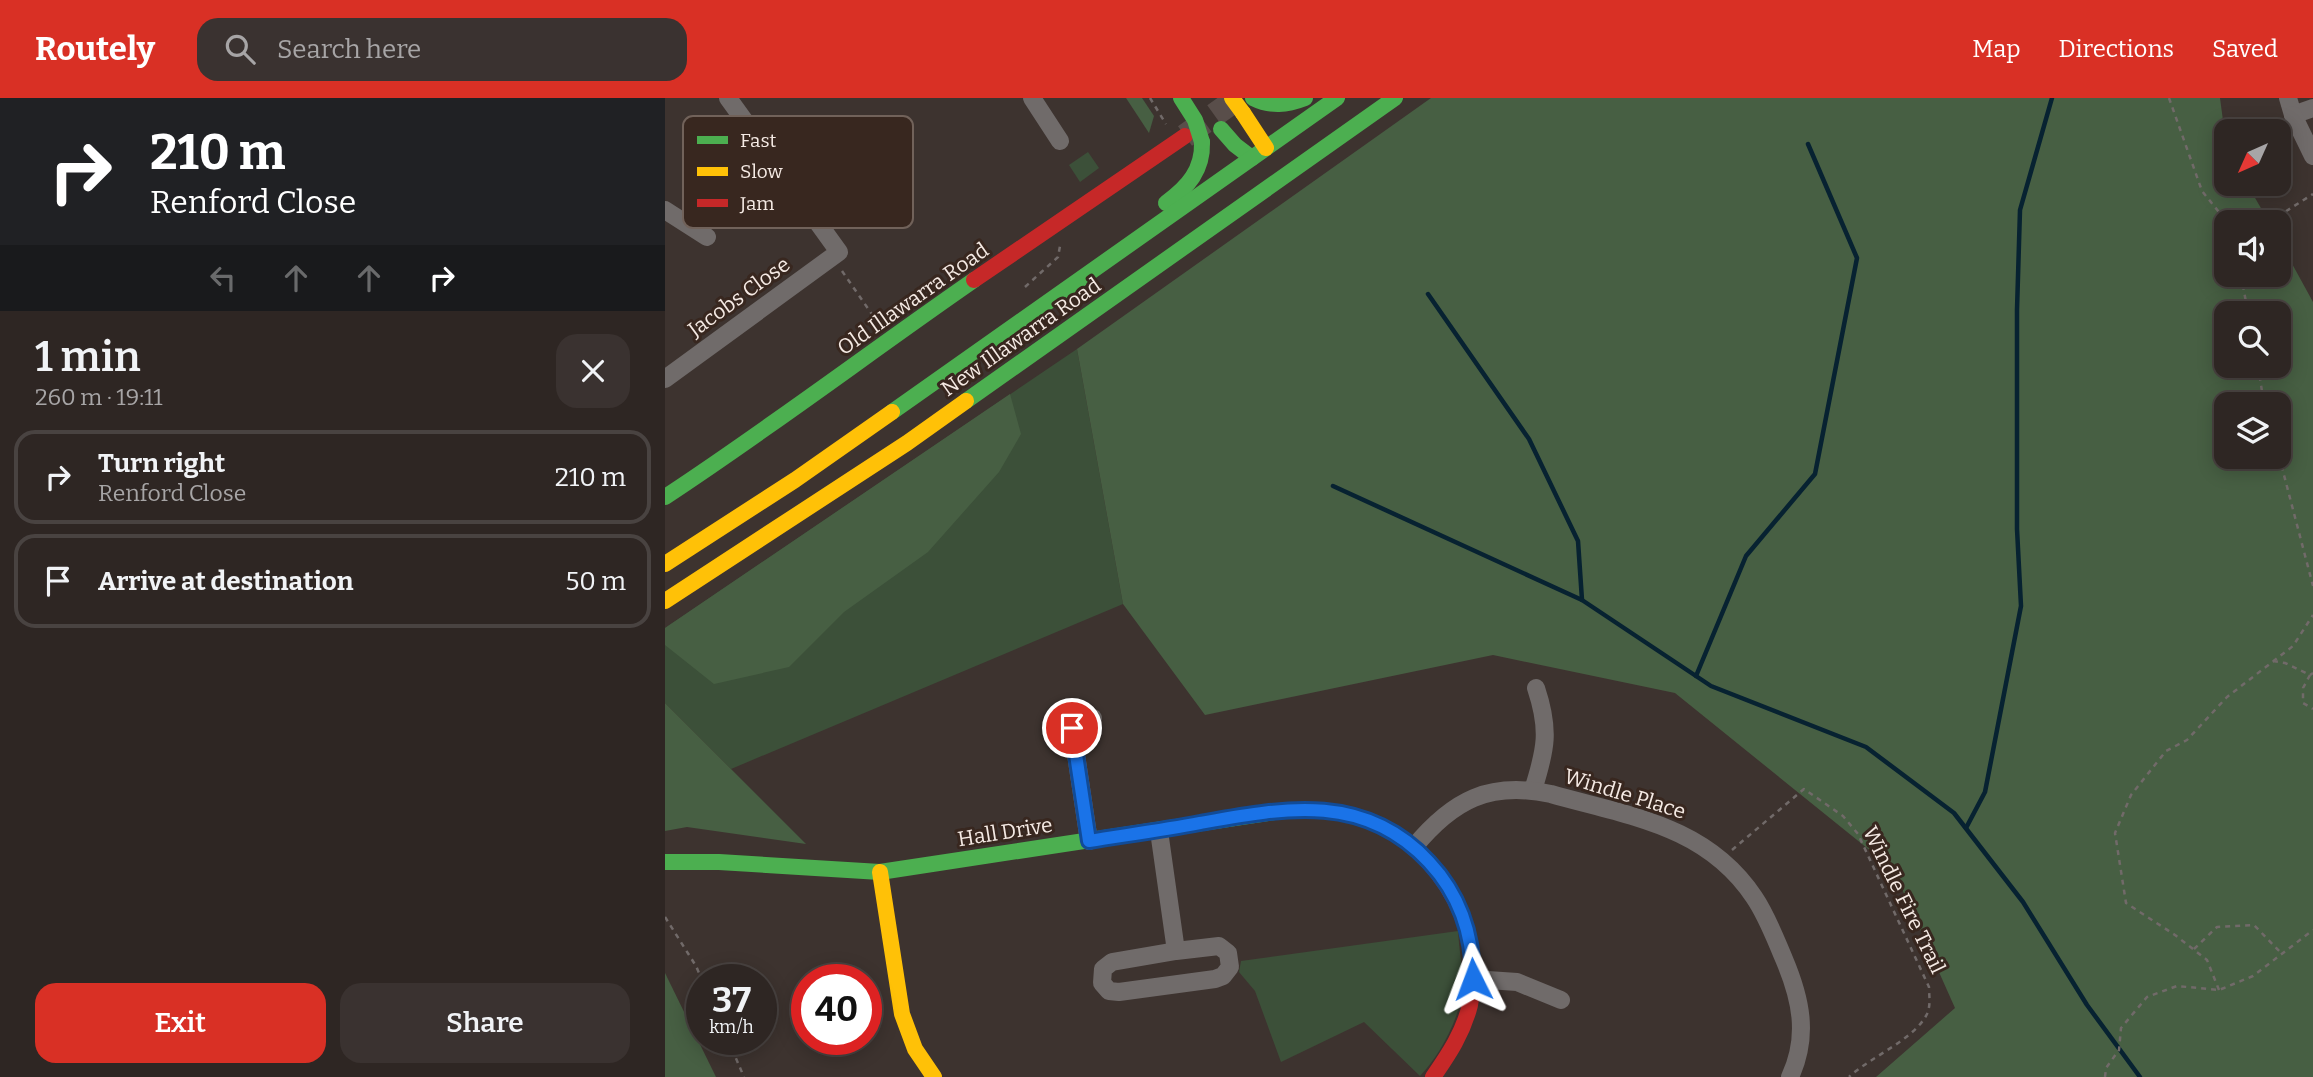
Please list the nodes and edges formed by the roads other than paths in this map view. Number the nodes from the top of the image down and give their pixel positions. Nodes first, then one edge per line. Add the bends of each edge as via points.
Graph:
1 (728, 98) edge
2 (1032, 98) edge
3 (1181, 98) edge
4 (1232, 98) edge
5 (1304, 98) edge
6 (1337, 98) edge
7 (1395, 98) edge
8 (1257, 100) edge
9 (2291, 106) edge
10 (2313, 108) edge
11 (1210, 114) edge
12 (740, 116) edge
13 (1185, 136) tunnel mouth
14 (1060, 141) dead end
15 (2313, 156) edge
16 (1270, 165) junction
17 (665, 210) edge
18 (683, 222) edge
19 (693, 228) edge
20 (818, 228) edge
21 (707, 237) dead end
22 (1115, 253) junction
23 (665, 379) edge
24 (665, 497) edge
25 (665, 564) edge
26 (665, 601) edge
27 (1536, 688) dead end
28 (1093, 718) dead end
29 (1533, 790) junction
30 (1159, 831) junction
31 (1089, 841) junction
32 (1414, 847) junction
33 (665, 862) edge
34 (880, 872) junction
35 (1177, 951) junction
36 (1473, 979) junction
37 (1561, 1000) dead end
38 (934, 1077) edge
39 (1433, 1077) edge
40 (1790, 1077) edge

1 - 12 street, Jacobs Close
2 - 14 street
3 - 22 main road, bridge via 1202,142 1201,166 1191,182 1132,226
4 - 16 main road, bridge
5 - 8 main road via 1279,105
6 - 16 main road, New Illawarra Road
7 - 16 main road, New Illawarra Road
9 - 10 street
9 - 15 street
11 - 16 main road
13 - 24 main road, Old Illawarra Road
16 - 22 main road, New Illawarra Road
16 - 26 main road, New Illawarra Road via 907,443
17 - 18 street
19 - 21 street
20 - 23 street, Jacobs Close via 836,254
22 - 25 main road, New Illawarra Road via 795,480
27 - 29 street via 1546,727
28 - 31 street via 1072,728
29 - 32 street, Windle Place via 1504,790 1472,798 1438,820
29 - 40 street, Windle Place via 1668,827 1721,860 1755,899 1795,987 1802,1030
30 - 31 main road, Hall Drive
30 - 32 main road, Hall Drive via 1318,809 1372,821
30 - 35 street
31 - 34 main road, Hall Drive
32 - 36 main road, Hall Drive via 1434,867 1459,905 1472,945
33 - 34 main road, Hall Drive via 705,859
34 - 38 main road via 902,1014 915,1049
35 - 35 street via 1219,946 1228,953 1230,967 1215,979 1119,992 1102,983 1103,969 1112,962
36 - 37 street via 1517,982
36 - 39 main road, Hall Drive via 1458,1038

